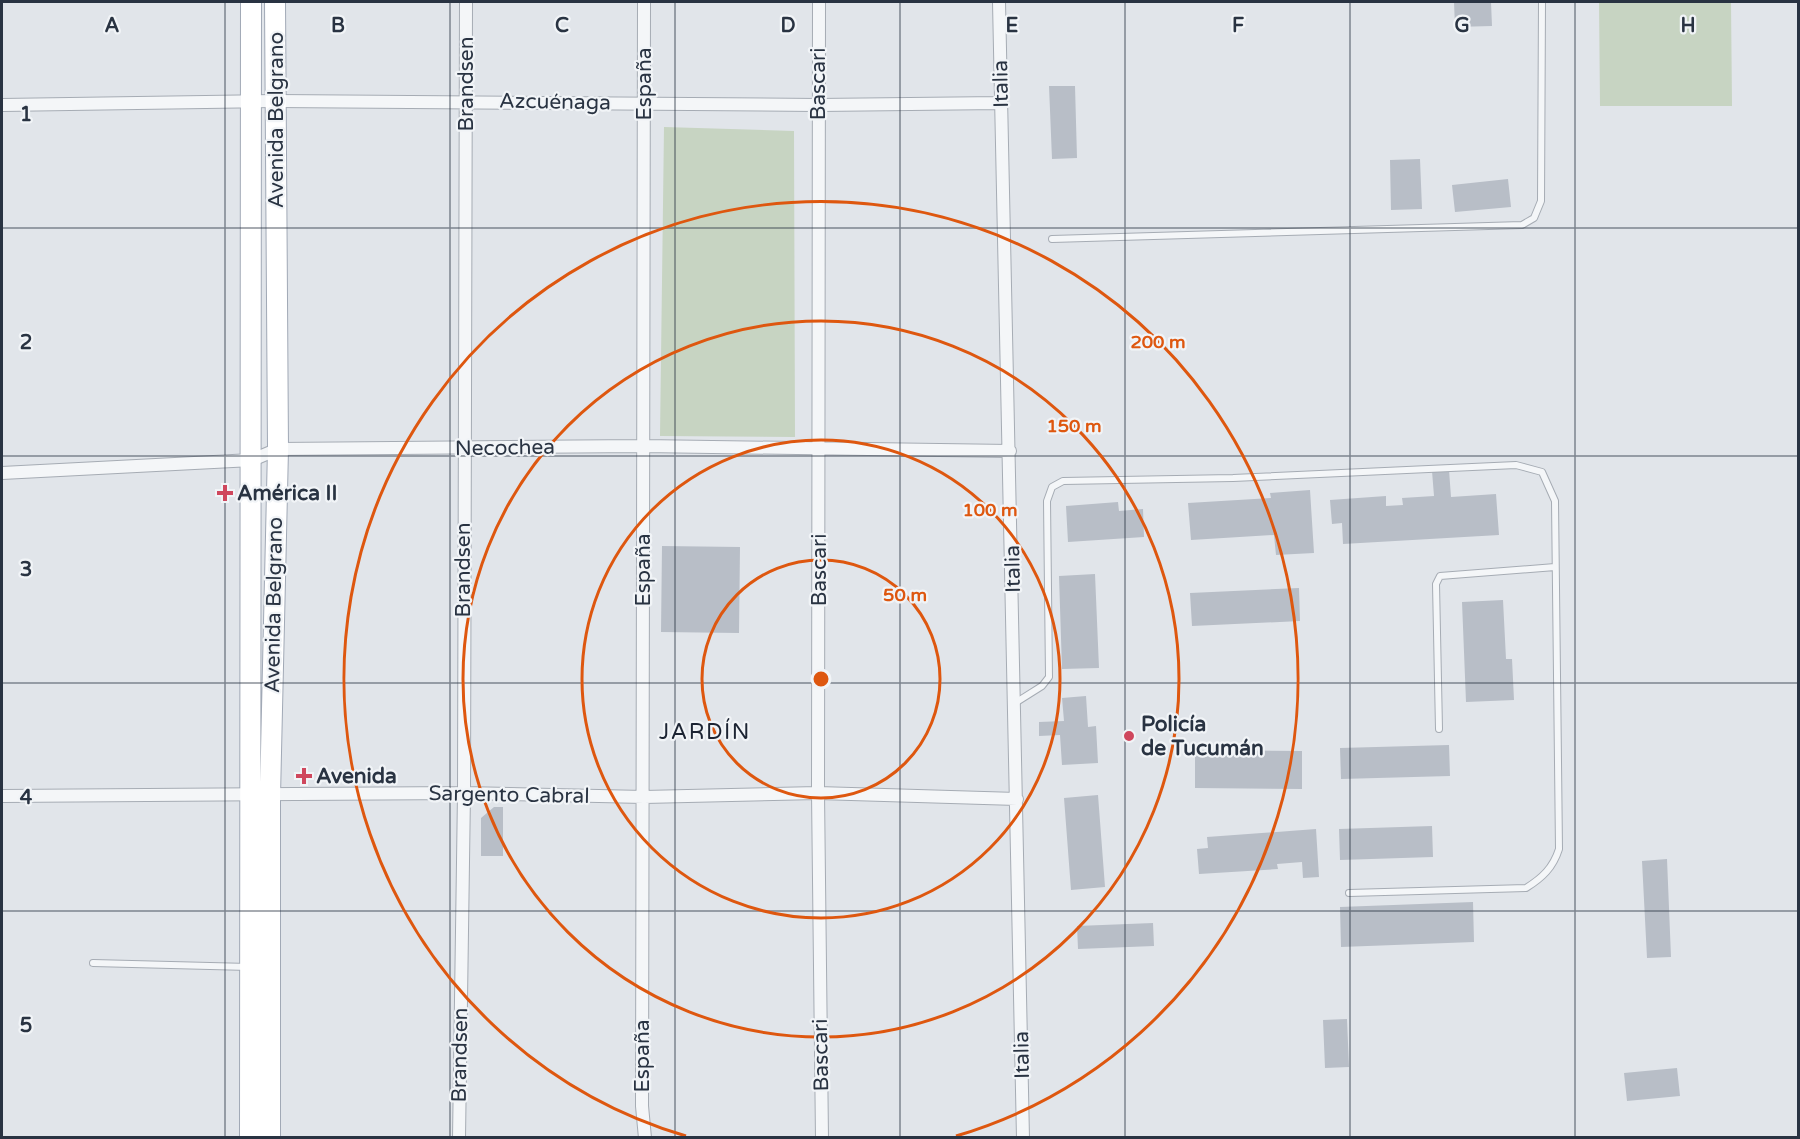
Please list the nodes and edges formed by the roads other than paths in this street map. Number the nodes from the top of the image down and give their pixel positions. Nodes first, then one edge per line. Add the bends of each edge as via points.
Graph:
1 (251, 2) edge
2 (275, 2) edge
3 (466, 2) edge
4 (644, 2) edge
5 (819, 2) edge
6 (999, 2) edge
7 (1542, 2) edge
8 (467, 100) junction
9 (277, 101) junction
10 (252, 102) junction
11 (1001, 102) junction
12 (644, 103) junction
13 (2, 105) edge
14 (818, 105) junction
15 (1052, 239) dead end
16 (643, 446) junction
17 (278, 449) junction
18 (463, 449) junction
19 (819, 449) junction
20 (1010, 452) junction
21 (252, 460) junction
22 (2, 473) edge
23 (1555, 567) junction
24 (1015, 703) junction
25 (1439, 729) dead end
26 (464, 793) junction
27 (818, 793) junction
28 (2, 796) edge
29 (249, 796) junction
30 (270, 796) junction
31 (644, 797) junction
32 (1017, 799) junction
33 (1349, 893) dead end
34 (93, 963) dead end
35 (249, 967) junction
36 (250, 1137) edge
37 (270, 1137) edge
38 (459, 1137) edge
39 (645, 1137) edge
40 (822, 1137) edge
41 (1023, 1137) edge

1 - 10 main road, Avenida Belgrano
2 - 9 main road, Avenida Belgrano
3 - 8 street, Brandsen
4 - 12 street, España
5 - 14 street, Bascari
6 - 11 street, Italia
7 - 15 lane via 1541,201 1534,218 1522,225
8 - 9 street, Azcuénaga
8 - 12 street, Azcuénaga
8 - 18 street, Brandsen
9 - 10 street, Azcuénaga
9 - 17 main road, Avenida Belgrano
10 - 13 street, Azcuénaga
10 - 21 main road, Avenida Belgrano
11 - 14 street, Azcuénaga
11 - 20 street, Italia
12 - 14 street, Azcuénaga
12 - 16 street, España
14 - 19 street, Bascari
16 - 18 street, Necochea
16 - 19 street, Necochea
16 - 31 street, España
17 - 18 street, Necochea
17 - 21 street, Necochea
17 - 30 main road, Avenida Belgrano
18 - 26 street, Brandsen
19 - 20 street, Necochea
19 - 27 street, Bascari
20 - 24 street, Italia
21 - 22 street, Necochea
21 - 29 main road, Avenida Belgrano
23 - 24 lane via 1555,501 1542,472 1530,467 1063,481 1052,487 1047,501 1049,677
23 - 25 lane via 1440,576 1436,584
23 - 33 lane via 1559,849 1555,861 1526,888
24 - 32 street, Italia
26 - 30 street, Sargento Cabral
26 - 31 street, Sargento Cabral
26 - 38 street, Brandsen
27 - 31 street, Sargento Cabral
27 - 32 street, Sargento Cabral
27 - 40 street, Bascari
28 - 29 street, Sargento Cabral
29 - 30 street, Sargento Cabral
29 - 35 main road, Avenida Belgrano
30 - 37 main road, Avenida Belgrano
31 - 39 street, España
32 - 41 street, Italia
34 - 35 lane
35 - 36 main road, Avenida Belgrano

